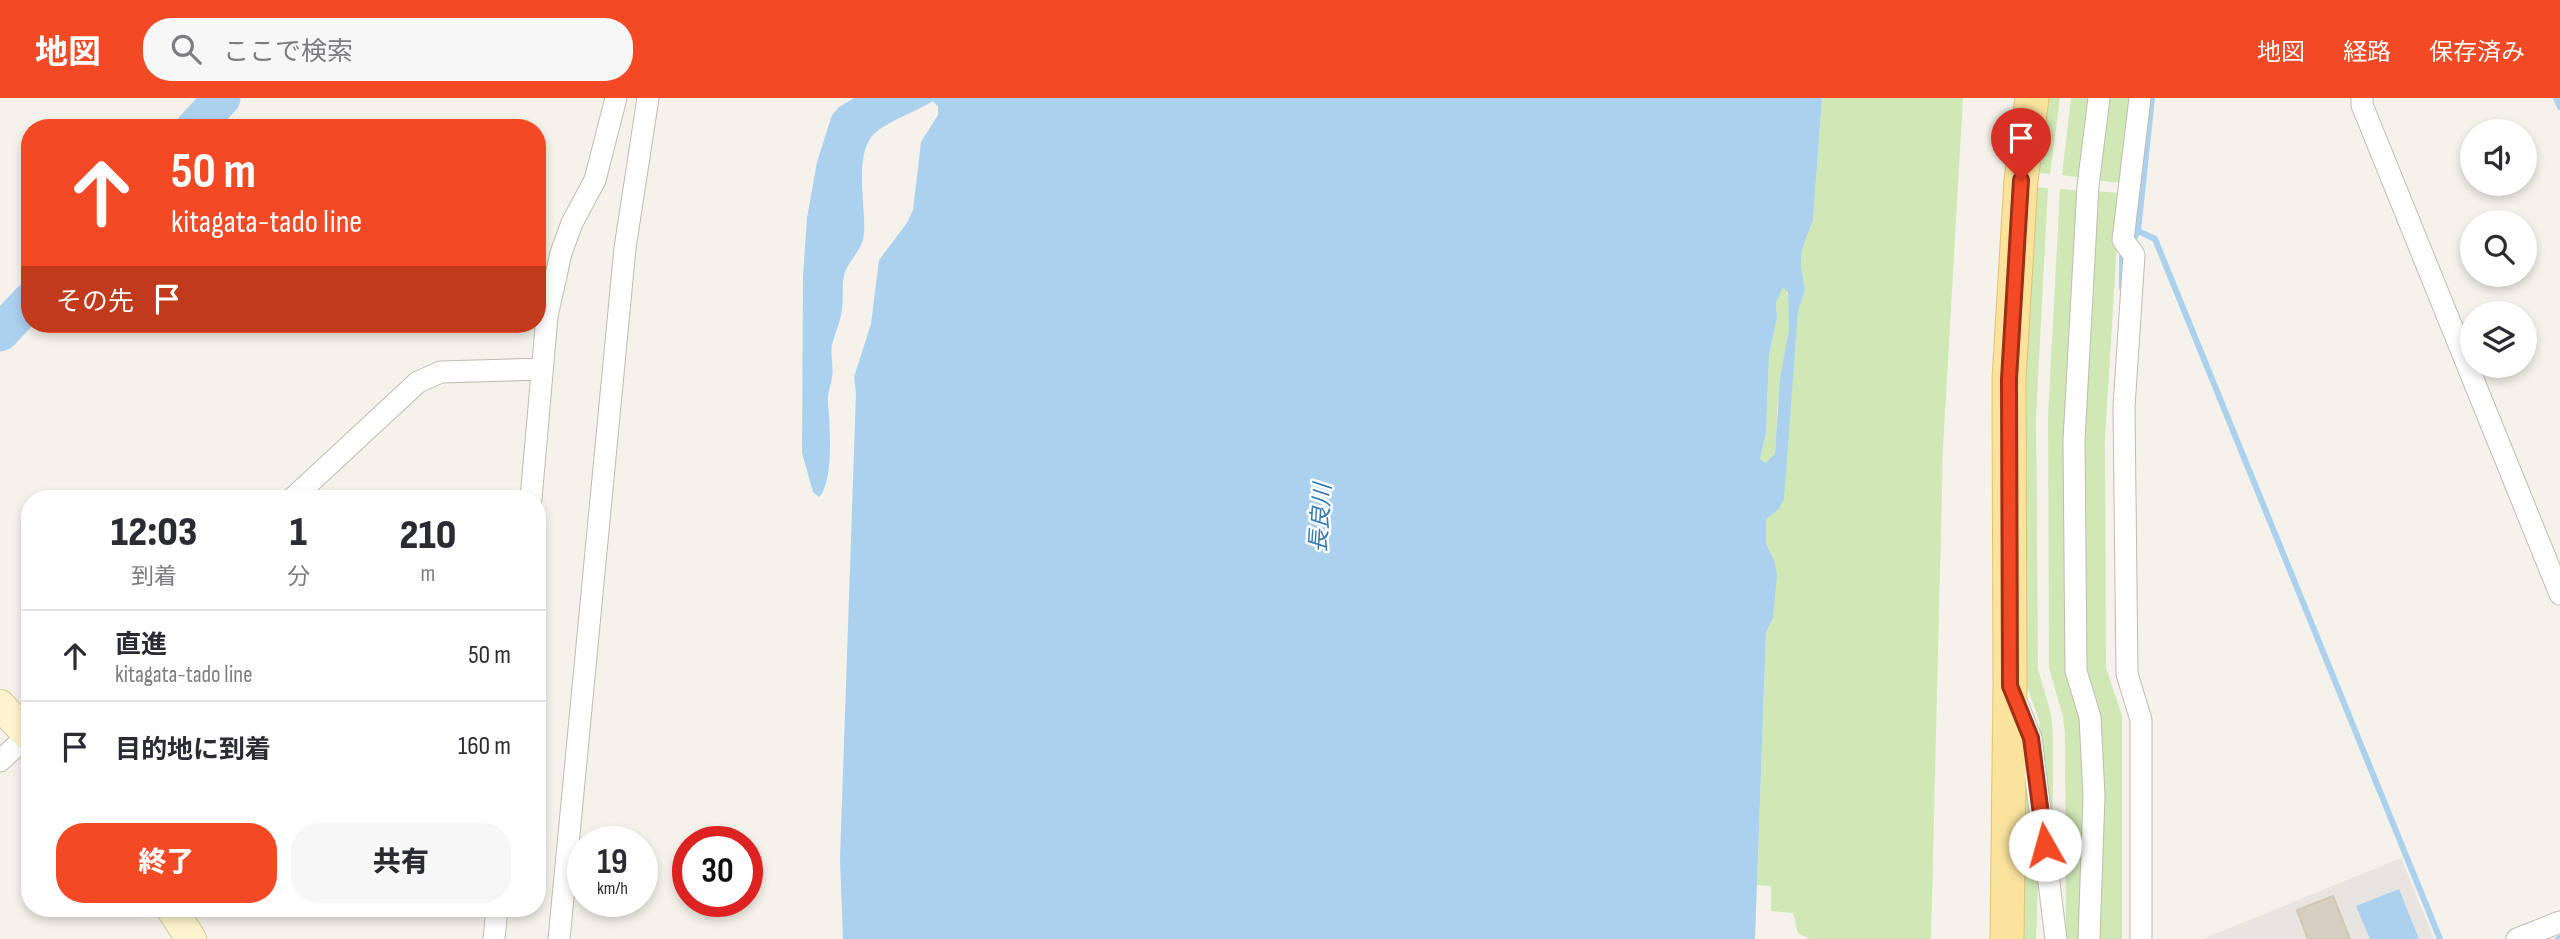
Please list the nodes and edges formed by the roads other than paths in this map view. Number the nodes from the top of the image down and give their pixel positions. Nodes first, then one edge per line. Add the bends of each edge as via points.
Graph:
1 (616, 98) edge
2 (648, 98) edge
3 (2032, 98) edge
4 (2099, 98) edge
5 (2140, 98) edge
6 (2362, 98) edge
7 (546, 327) edge
8 (545, 333) edge
9 (542, 369) junction
10 (302, 490) edge
11 (532, 490) edge
12 (2560, 594) edge
13 (2010, 686) junction
14 (0, 705) edge
15 (21, 727) edge
16 (21, 742) edge
17 (0, 761) edge
18 (177, 917) edge
19 (495, 917) edge
20 (2560, 922) edge
21 (191, 939) edge
22 (494, 939) edge
23 (559, 939) edge
24 (2007, 939) edge
25 (2056, 939) edge
26 (2089, 939) edge
27 (2141, 939) edge
28 (2518, 939) edge

1 - 7 street via 595,180 561,253
2 - 23 street via 621,287
3 - 13 main road via 2021,180 2009,379
4 - 26 street via 2088,186 2074,440 2076,671 2090,717 2094,796
5 - 27 street via 2123,240 2134,255 2124,420 2127,674 2141,720
6 - 12 street
8 - 9 street
9 - 10 street via 441,372 418,382
9 - 11 street
13 - 24 main road
13 - 25 street via 2031,738
14 - 15 main road
16 - 17 street
18 - 21 main road
19 - 22 street
20 - 28 street

